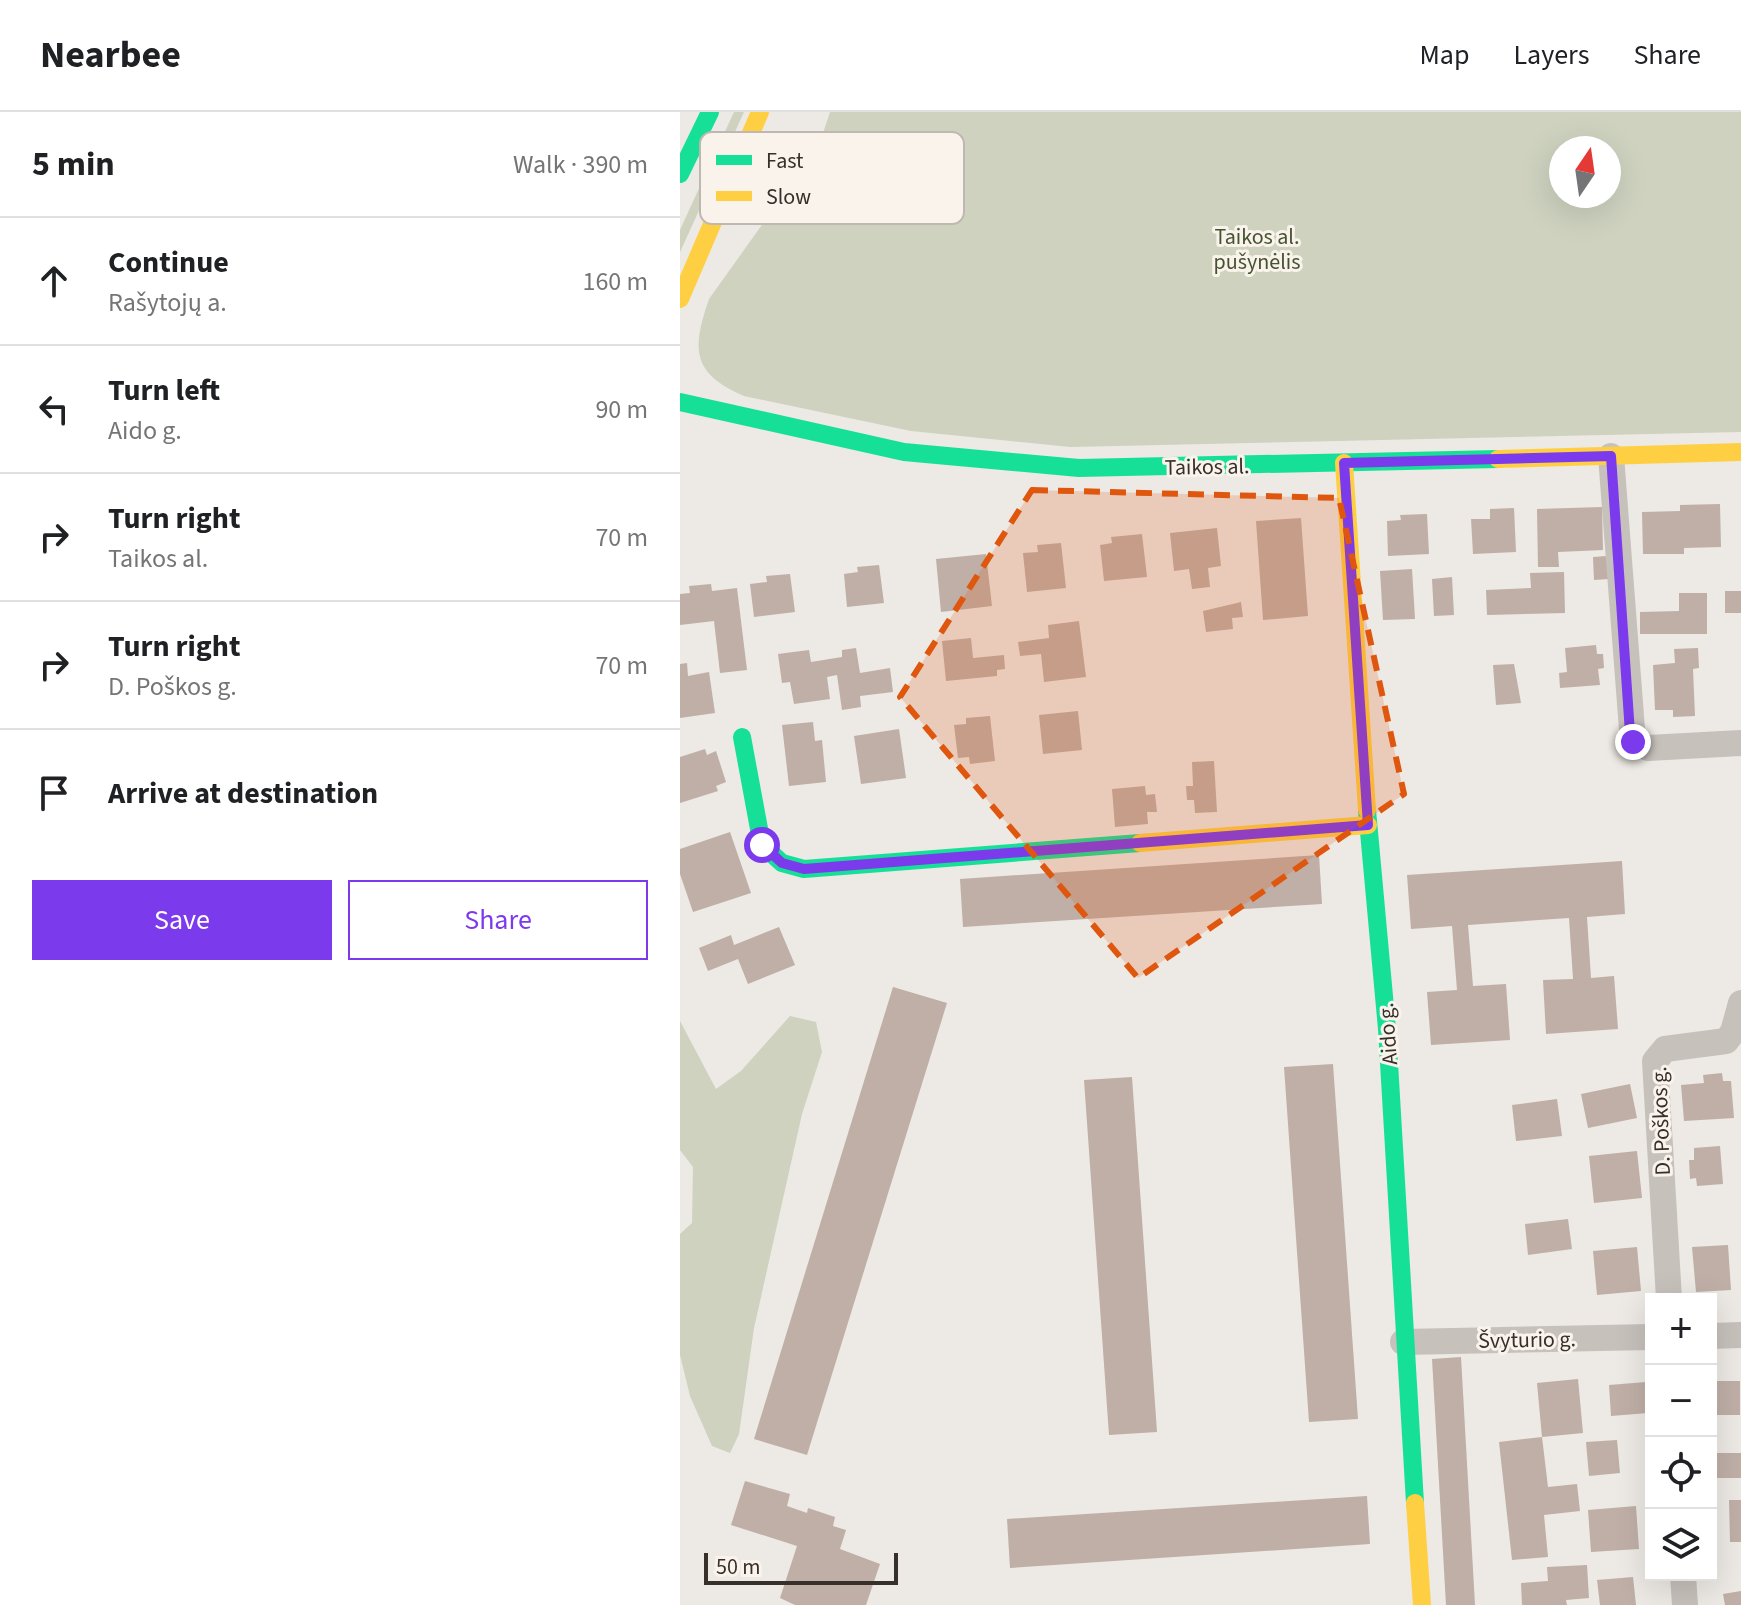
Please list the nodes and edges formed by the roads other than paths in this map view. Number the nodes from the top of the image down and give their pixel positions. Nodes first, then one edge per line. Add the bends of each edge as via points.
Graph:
1 (710, 112) edge
2 (760, 112) edge
3 (700, 132) edge
4 (751, 132) edge
5 (700, 133) edge
6 (680, 174) edge
7 (712, 224) edge
8 (680, 299) edge
9 (680, 402) edge
10 (1741, 452) edge
11 (1611, 456) junction
12 (1344, 463) junction
13 (742, 737) dead end
14 (1741, 743) edge
15 (1368, 825) junction
16 (1741, 1003) edge
17 (1669, 1293) edge
18 (1741, 1335) edge
19 (1717, 1336) edge
20 (1645, 1337) edge
21 (1403, 1342) junction
22 (1683, 1581) edge
23 (1422, 1605) edge
24 (1685, 1605) edge

1 - 3 street
2 - 4 street
5 - 6 street
7 - 8 street
9 - 12 street, Taikos al. via 904,452 1019,465
10 - 11 street, Taikos al.
11 - 12 street, Taikos al.
11 - 14 street via 1633,742 1648,748
12 - 15 street, Aido g.
13 - 15 street via 762,845 782,863 804,869
15 - 21 street, Aido g. via 1387,1029
16 - 17 street, D. Poškos g. via 1726,1041 1665,1049 1655,1061
18 - 19 street
20 - 21 street, Švyturio g.
21 - 23 street, Aido g.
22 - 24 street

